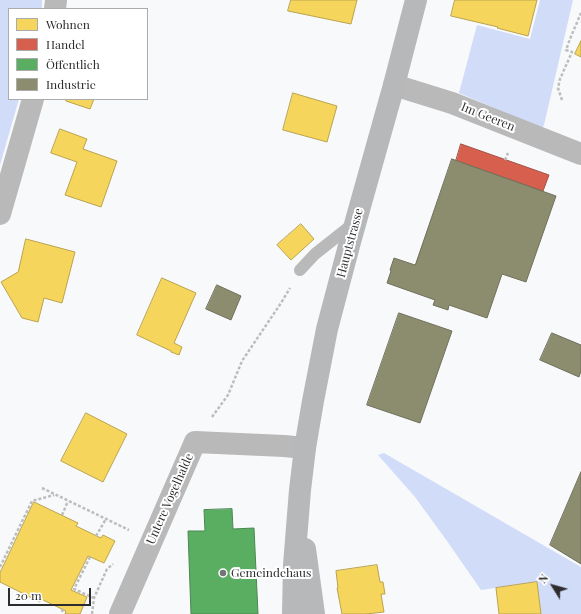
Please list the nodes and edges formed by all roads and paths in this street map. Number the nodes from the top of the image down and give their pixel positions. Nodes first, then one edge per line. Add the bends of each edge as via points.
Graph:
1 (416, 0) edge
2 (581, 13) edge
3 (394, 85) junction
4 (33, 100) edge
5 (562, 100) dead end
6 (581, 154) edge
7 (0, 214) edge
8 (355, 222) junction
9 (300, 270) joint
10 (195, 442) junction
11 (305, 448) junction
12 (42, 488) dead end
13 (300, 490) junction
14 (55, 494) junction
15 (68, 501) junction
16 (62, 515) dead end
17 (106, 519) junction
18 (96, 536) dead end
19 (129, 536) dead end
20 (90, 557) dead end
21 (0, 567) edge
22 (94, 598) dead end
23 (62, 609) dead end
24 (62, 614) edge
25 (120, 614) edge
26 (293, 614) edge
27 (314, 614) edge

1 - 3 main road, Hauptstrasse
2 - 5 path via 566,50 572,52 558,88
3 - 6 street, Im Geeren via 452,103
3 - 8 main road, Hauptstrasse
4 - 7 street
8 - 9 lane via 315,254
8 - 11 main road, Hauptstrasse via 327,329
9 - 10 path via 242,361 228,395
10 - 11 street, Untere Vogelhalde
10 - 25 street, Untere Vogelhalde
11 - 13 main road, Hauptstrasse
12 - 14 path
13 - 26 main road, Hauptstrasse
13 - 27 main road, Hauptstrasse
14 - 15 path
14 - 21 path via 32,501
15 - 16 path
15 - 17 path
17 - 18 path
17 - 19 path via 131,531
20 - 22 path via 74,589
23 - 24 path

